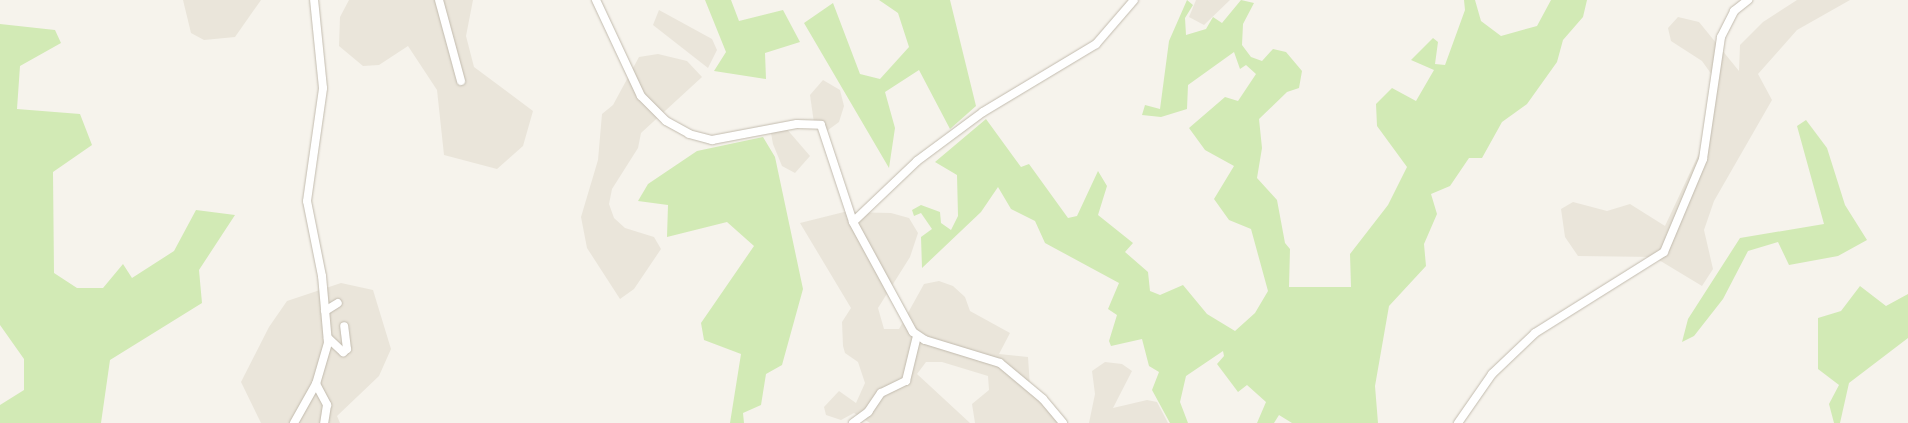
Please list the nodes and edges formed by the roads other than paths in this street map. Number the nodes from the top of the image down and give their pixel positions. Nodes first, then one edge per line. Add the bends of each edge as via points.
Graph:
1 (314, 0) edge
2 (439, 0) edge
3 (596, 0) edge
4 (1134, 0) edge
5 (1748, 0) edge
6 (461, 81) dead end
7 (853, 222) junction
8 (338, 303) dead end
9 (325, 311) junction
10 (344, 326) dead end
11 (918, 336) junction
12 (328, 338) junction
13 (316, 384) junction
14 (294, 423) edge
15 (324, 423) edge
16 (853, 423) edge
17 (1063, 423) edge
18 (1458, 423) edge

1 - 9 street via 323,88 307,201
2 - 6 street
3 - 7 street via 641,96 666,121 689,134 712,140 797,124 820,125
4 - 7 street via 1096,44 961,128 917,161
5 - 18 street via 1734,11 1720,38 1703,159 1664,252 1535,333 1492,374
7 - 11 street
8 - 9 street
9 - 12 street
10 - 12 street via 347,349 343,352
11 - 16 street via 906,381 881,393 868,412
11 - 17 street via 1000,363 1043,399
12 - 13 street
13 - 14 street
13 - 15 street via 327,405

